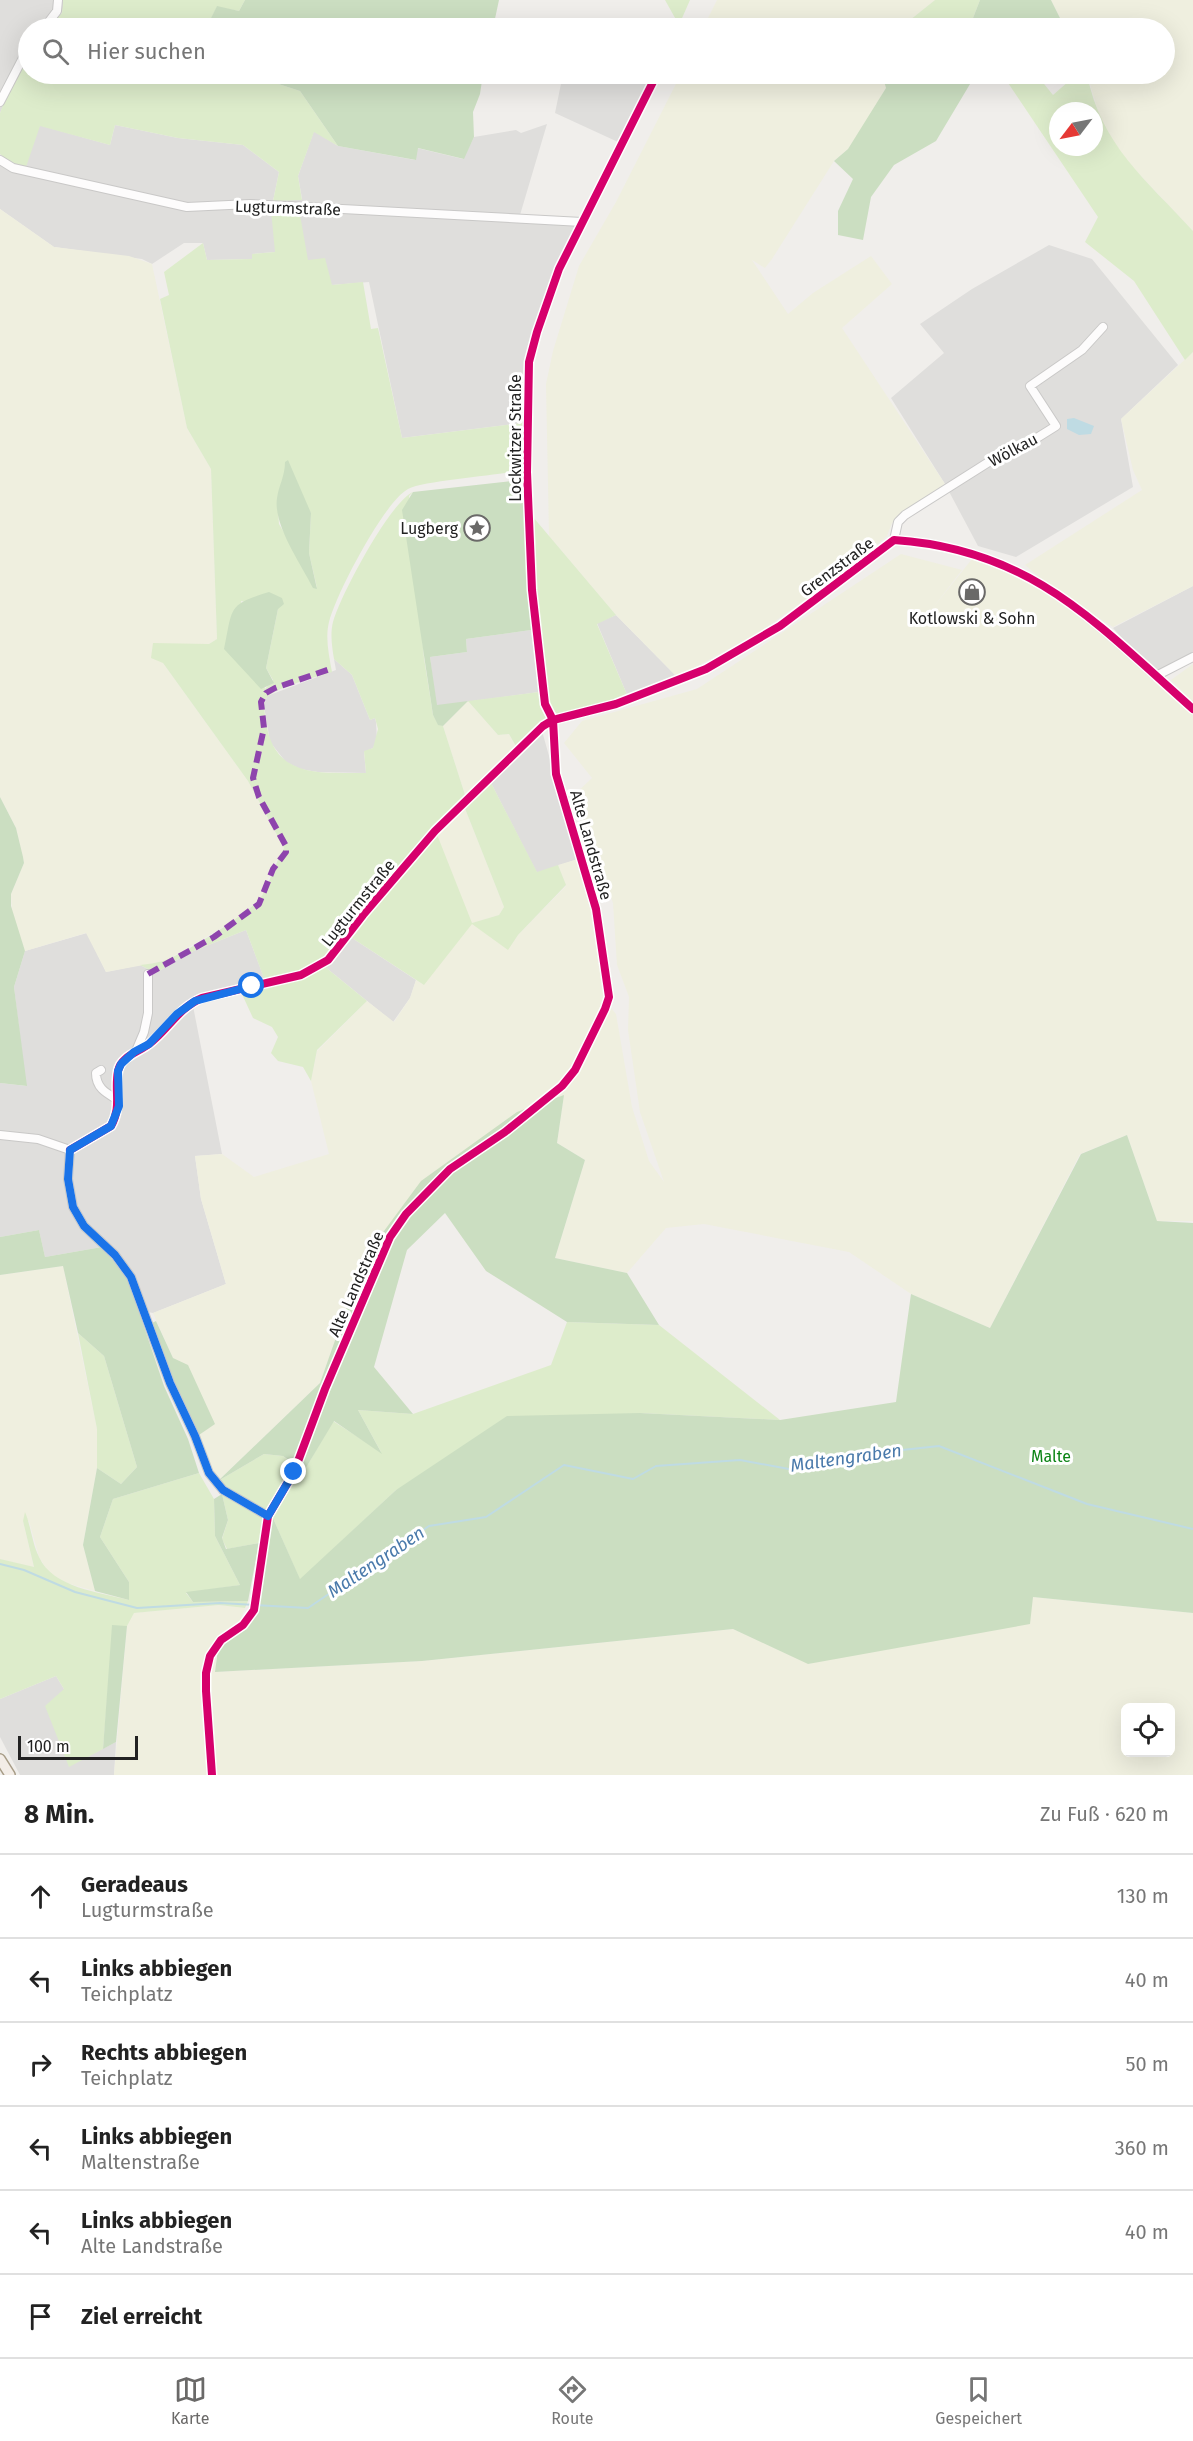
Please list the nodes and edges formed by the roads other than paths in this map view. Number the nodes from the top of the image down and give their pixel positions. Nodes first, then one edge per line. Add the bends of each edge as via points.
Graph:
1 (58, 0) edge
2 (52, 18) edge
3 (18, 67) edge
4 (652, 84) edge
5 (0, 102) edge
6 (0, 160) edge
7 (582, 222) junction
8 (1103, 327) dead end
9 (894, 540) junction
10 (1193, 657) edge
11 (553, 720) junction
12 (148, 974) dead end
13 (136, 1051) junction
14 (101, 1070) dead end
15 (118, 1100) junction
16 (0, 1136) edge
17 (70, 1150) junction
18 (268, 1516) junction
19 (0, 1759) edge
20 (10, 1775) edge
21 (212, 1775) edge

1 - 2 street
3 - 5 street
4 - 7 street, Lockwitzer Straße
6 - 7 street, Lugturmstraße via 13,168 187,207 250,204
7 - 11 street, Lockwitzer Straße via 537,332 527,381 532,590 544,704
8 - 9 street, Wölkau via 1082,350 1030,386 1056,426 1004,453 905,515 898,522
9 - 10 street, Grenzstraße via 962,550 1009,566 1042,583 1156,676
9 - 11 street, Grenzstraße via 780,626 706,669 616,704
11 - 13 street, Lugturmstraße via 435,831 320,967 195,1001 149,1044
11 - 18 street, Alte Landstraße via 556,774 596,909 609,997 605,1009 575,1070 562,1086 505,1132 450,1169 401,1219 325,1389 294,1472
12 - 13 street via 148,1013
13 - 15 street, Lugturmstraße via 118,1071
14 - 15 street via 96,1073 96,1080 102,1090
15 - 17 street via 117,1117 111,1126
16 - 17 street via 38,1139
17 - 18 street via 68,1179 73,1207 84,1226 115,1255 131,1277 209,1473 223,1490
18 - 21 street, Alte Landstraße via 255,1604 243,1625 215,1647 208,1665
19 - 20 main road

